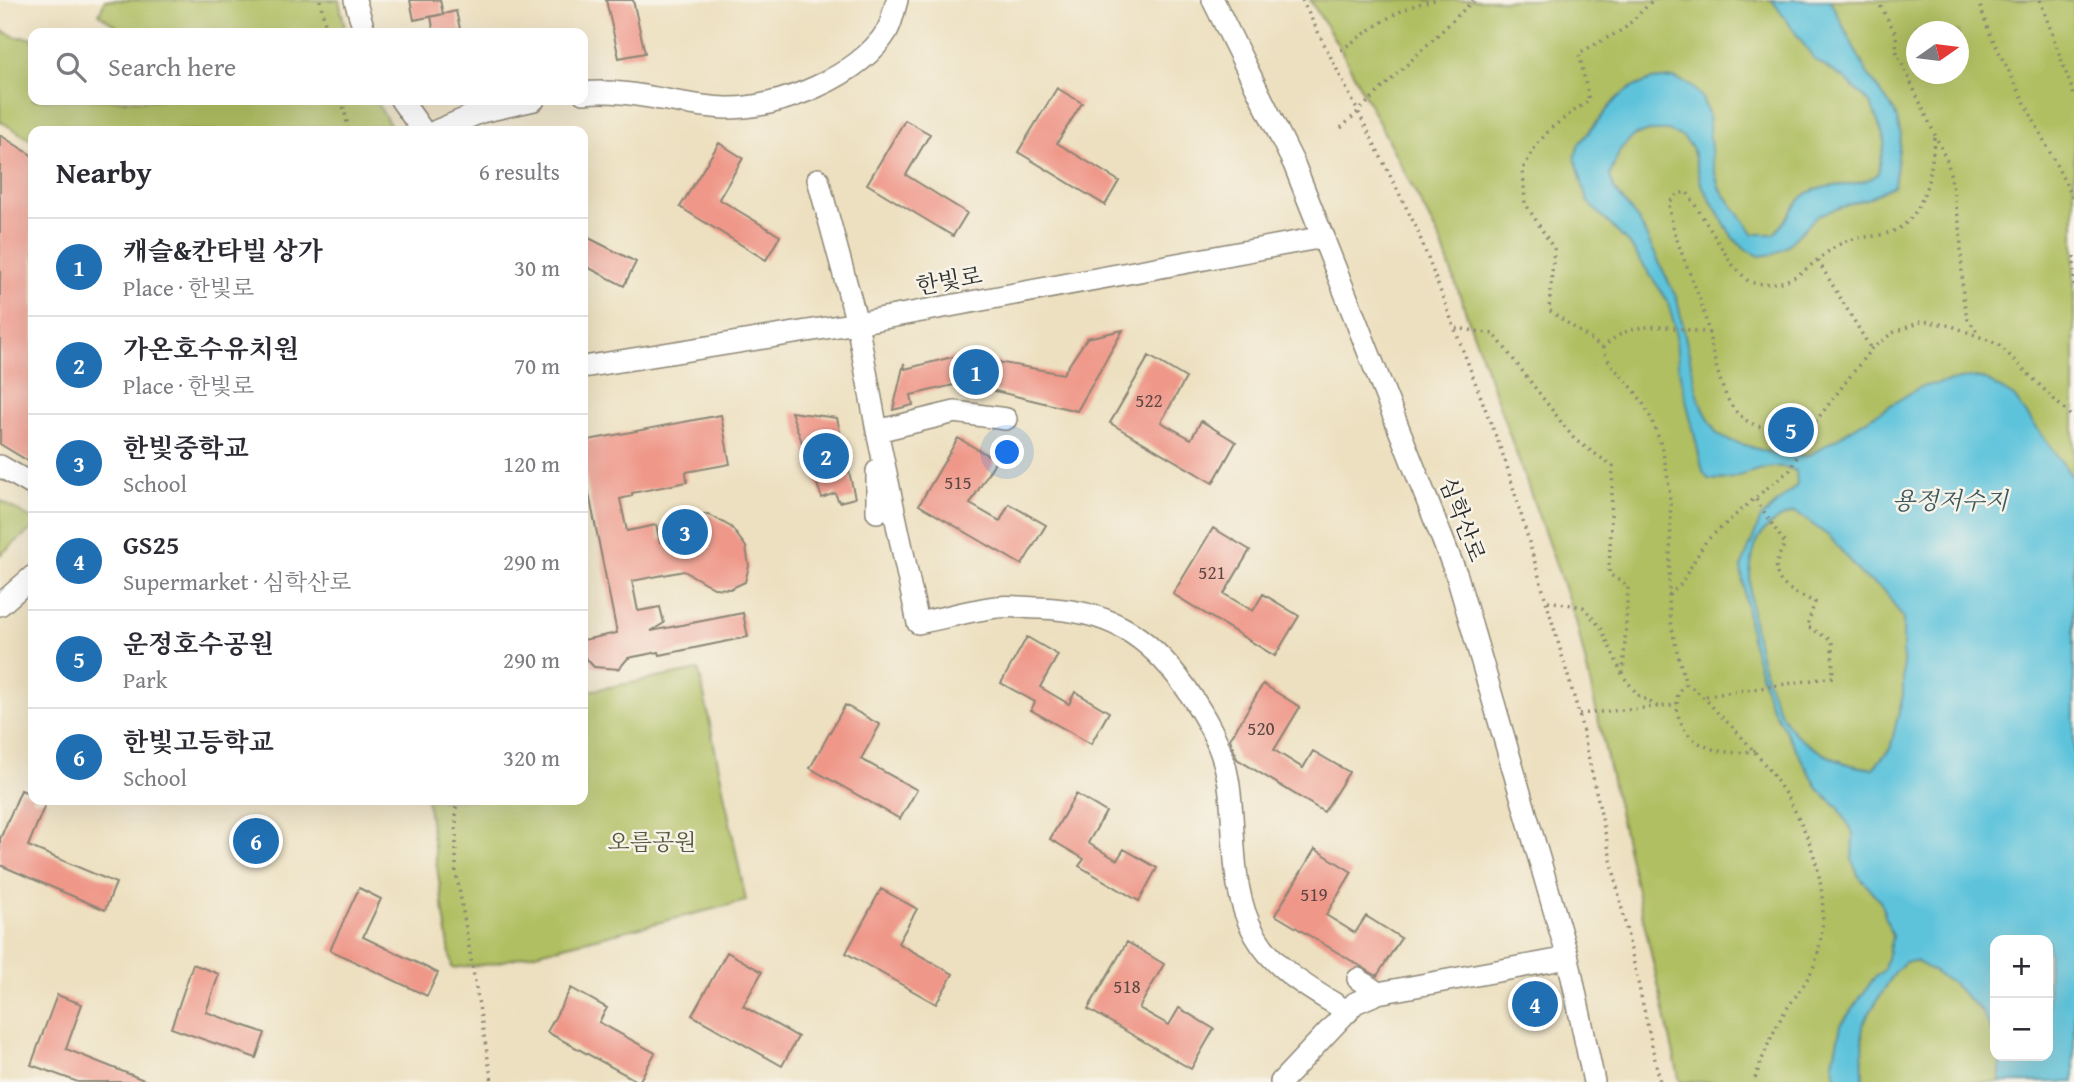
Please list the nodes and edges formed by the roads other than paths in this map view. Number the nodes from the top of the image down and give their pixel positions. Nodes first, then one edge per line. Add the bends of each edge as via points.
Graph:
1 (355, 0) edge
2 (897, 0) edge
3 (1213, 0) edge
4 (363, 28) edge
5 (588, 94) edge
6 (405, 105) edge
7 (512, 105) edge
8 (419, 126) edge
9 (448, 126) edge
10 (818, 179) dead end
11 (1324, 237) junction
12 (856, 323) junction
13 (588, 367) edge
14 (1006, 419) dead end
15 (877, 431) junction
16 (0, 466) edge
17 (28, 482) edge
18 (877, 512) dead end
19 (28, 580) edge
20 (0, 605) edge
21 (1568, 958) junction
22 (1358, 979) dead end
23 (1378, 993) junction
24 (1348, 1012) junction
25 (1281, 1082) edge
26 (1594, 1082) edge

1 - 4 street
2 - 5 street via 887,30 858,62 815,88 768,103 728,108
3 - 11 street, 심학산로 via 1294,164
6 - 8 street
7 - 9 street
10 - 12 street
11 - 12 street, 한빛로
11 - 21 street, 심학산로 via 1457,576
12 - 13 street, 한빛로
12 - 15 street
14 - 15 street via 955,412
15 - 18 street
15 - 24 street via 918,623 998,607 1074,609 1115,622 1166,659 1200,708 1220,749 1228,780 1241,899 1254,934 1274,965
16 - 17 street
19 - 20 street
21 - 23 street
21 - 26 street, 심학산로
22 - 23 street
23 - 24 street via 1355,1003
24 - 25 street

